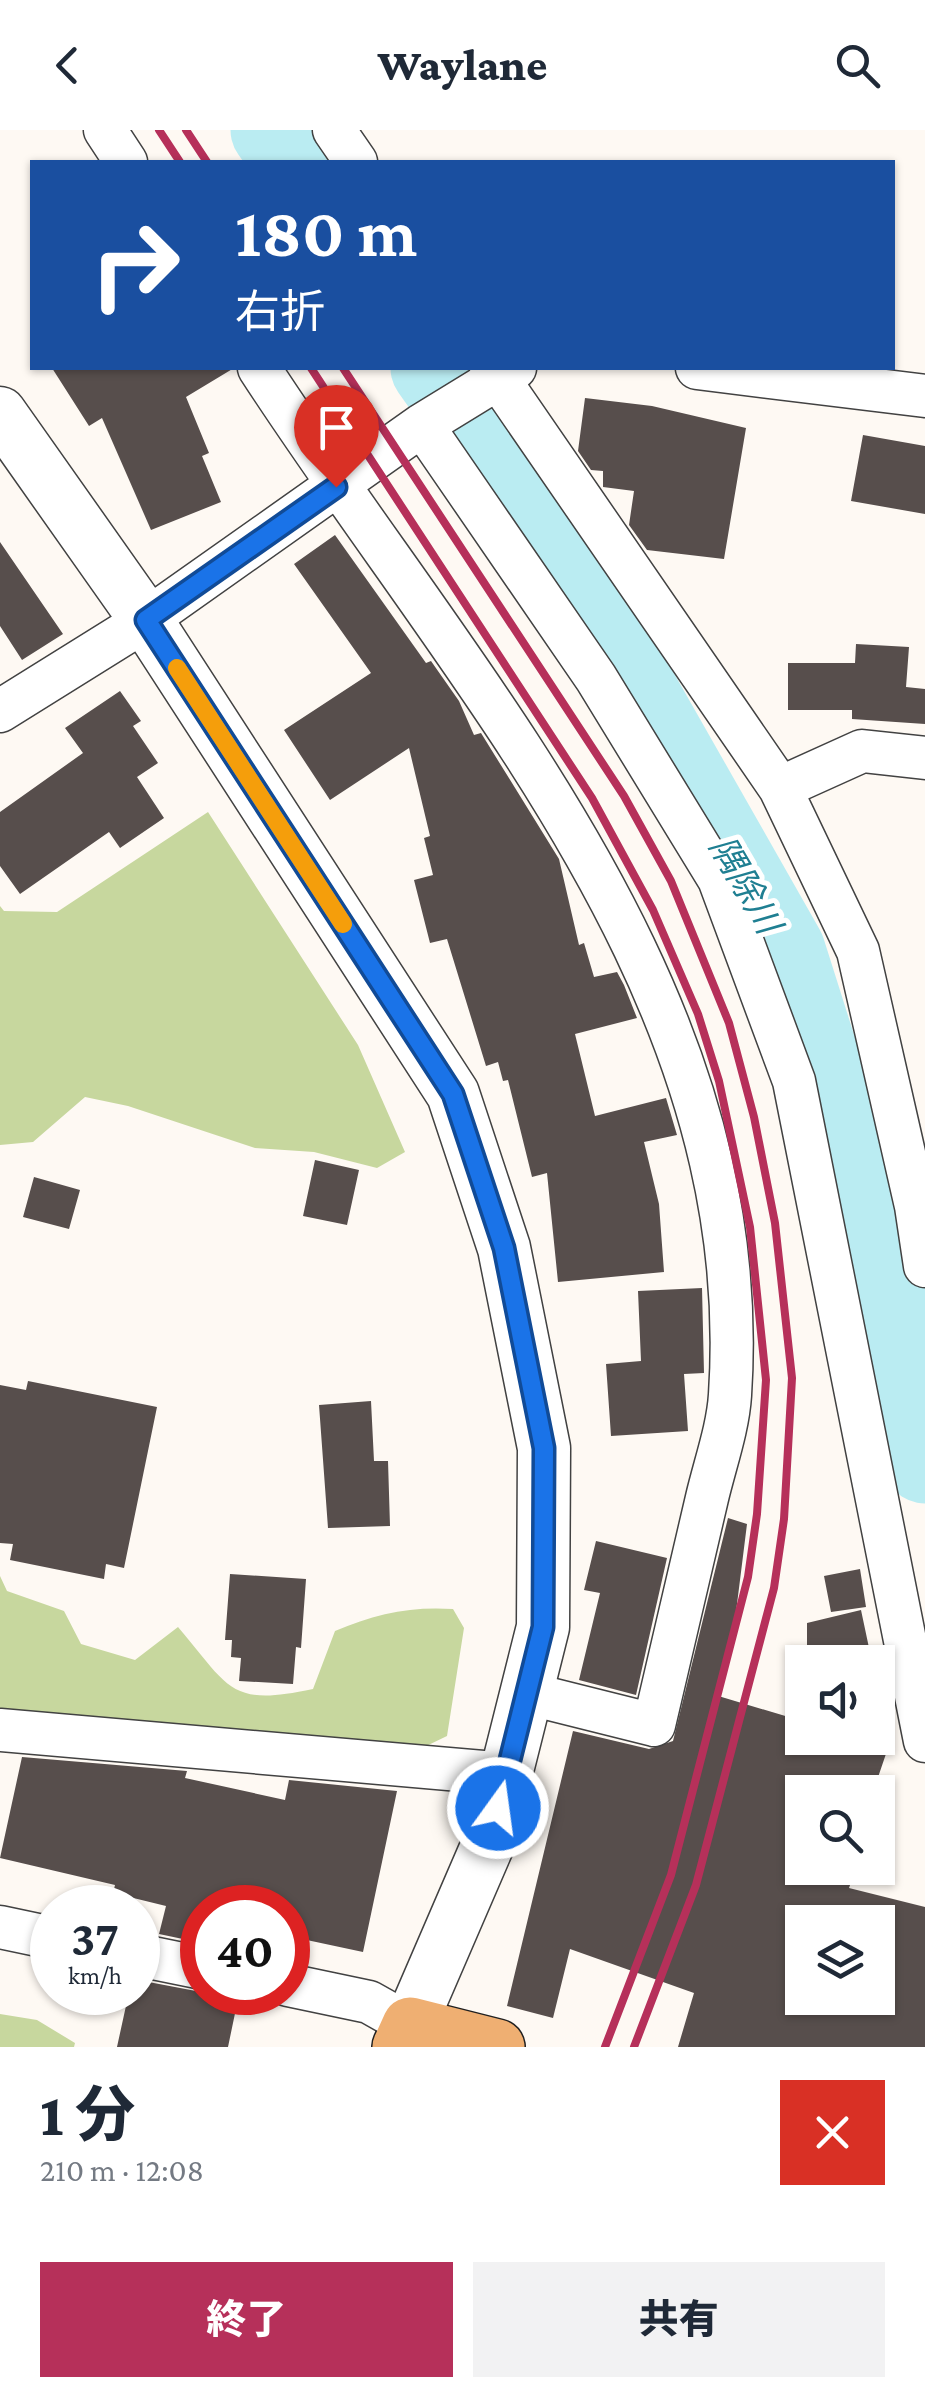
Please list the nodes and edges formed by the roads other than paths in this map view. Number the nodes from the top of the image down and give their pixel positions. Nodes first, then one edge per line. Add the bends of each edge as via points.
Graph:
1 (105, 130) edge
2 (334, 130) edge
3 (125, 160) edge
4 (355, 160) edge
5 (260, 370) edge
6 (713, 370) edge
7 (495, 378) edge
8 (925, 396) edge
9 (0, 412) edge
10 (428, 422) junction
11 (336, 487) junction
12 (146, 620) junction
13 (0, 711) edge
14 (925, 758) edge
15 (780, 788) junction
16 (920, 1205) edge
17 (925, 1266) edge
18 (526, 1694) junction
19 (0, 1730) edge
20 (925, 1741) edge
21 (506, 1774) junction
22 (0, 1927) edge
23 (30, 1933) edge
24 (310, 1990) edge
25 (405, 2036) edge
26 (497, 2047) edge

1 - 3 street
2 - 4 street
5 - 11 street
6 - 8 street
7 - 10 street
7 - 15 street
9 - 12 street
10 - 11 street
10 - 20 street via 719,878 794,1082
11 - 12 street
11 - 18 street via 506,720 604,884 674,1028 706,1144 730,1275 730,1397 654,1726
12 - 13 street
12 - 18 street via 453,1094 504,1248 544,1448 543,1627
14 - 15 street via 862,750
15 - 16 street via 858,951
16 - 17 street
18 - 21 street
19 - 21 street
21 - 25 street via 489,1842
22 - 23 street
24 - 25 street via 369,2002
25 - 26 main road

